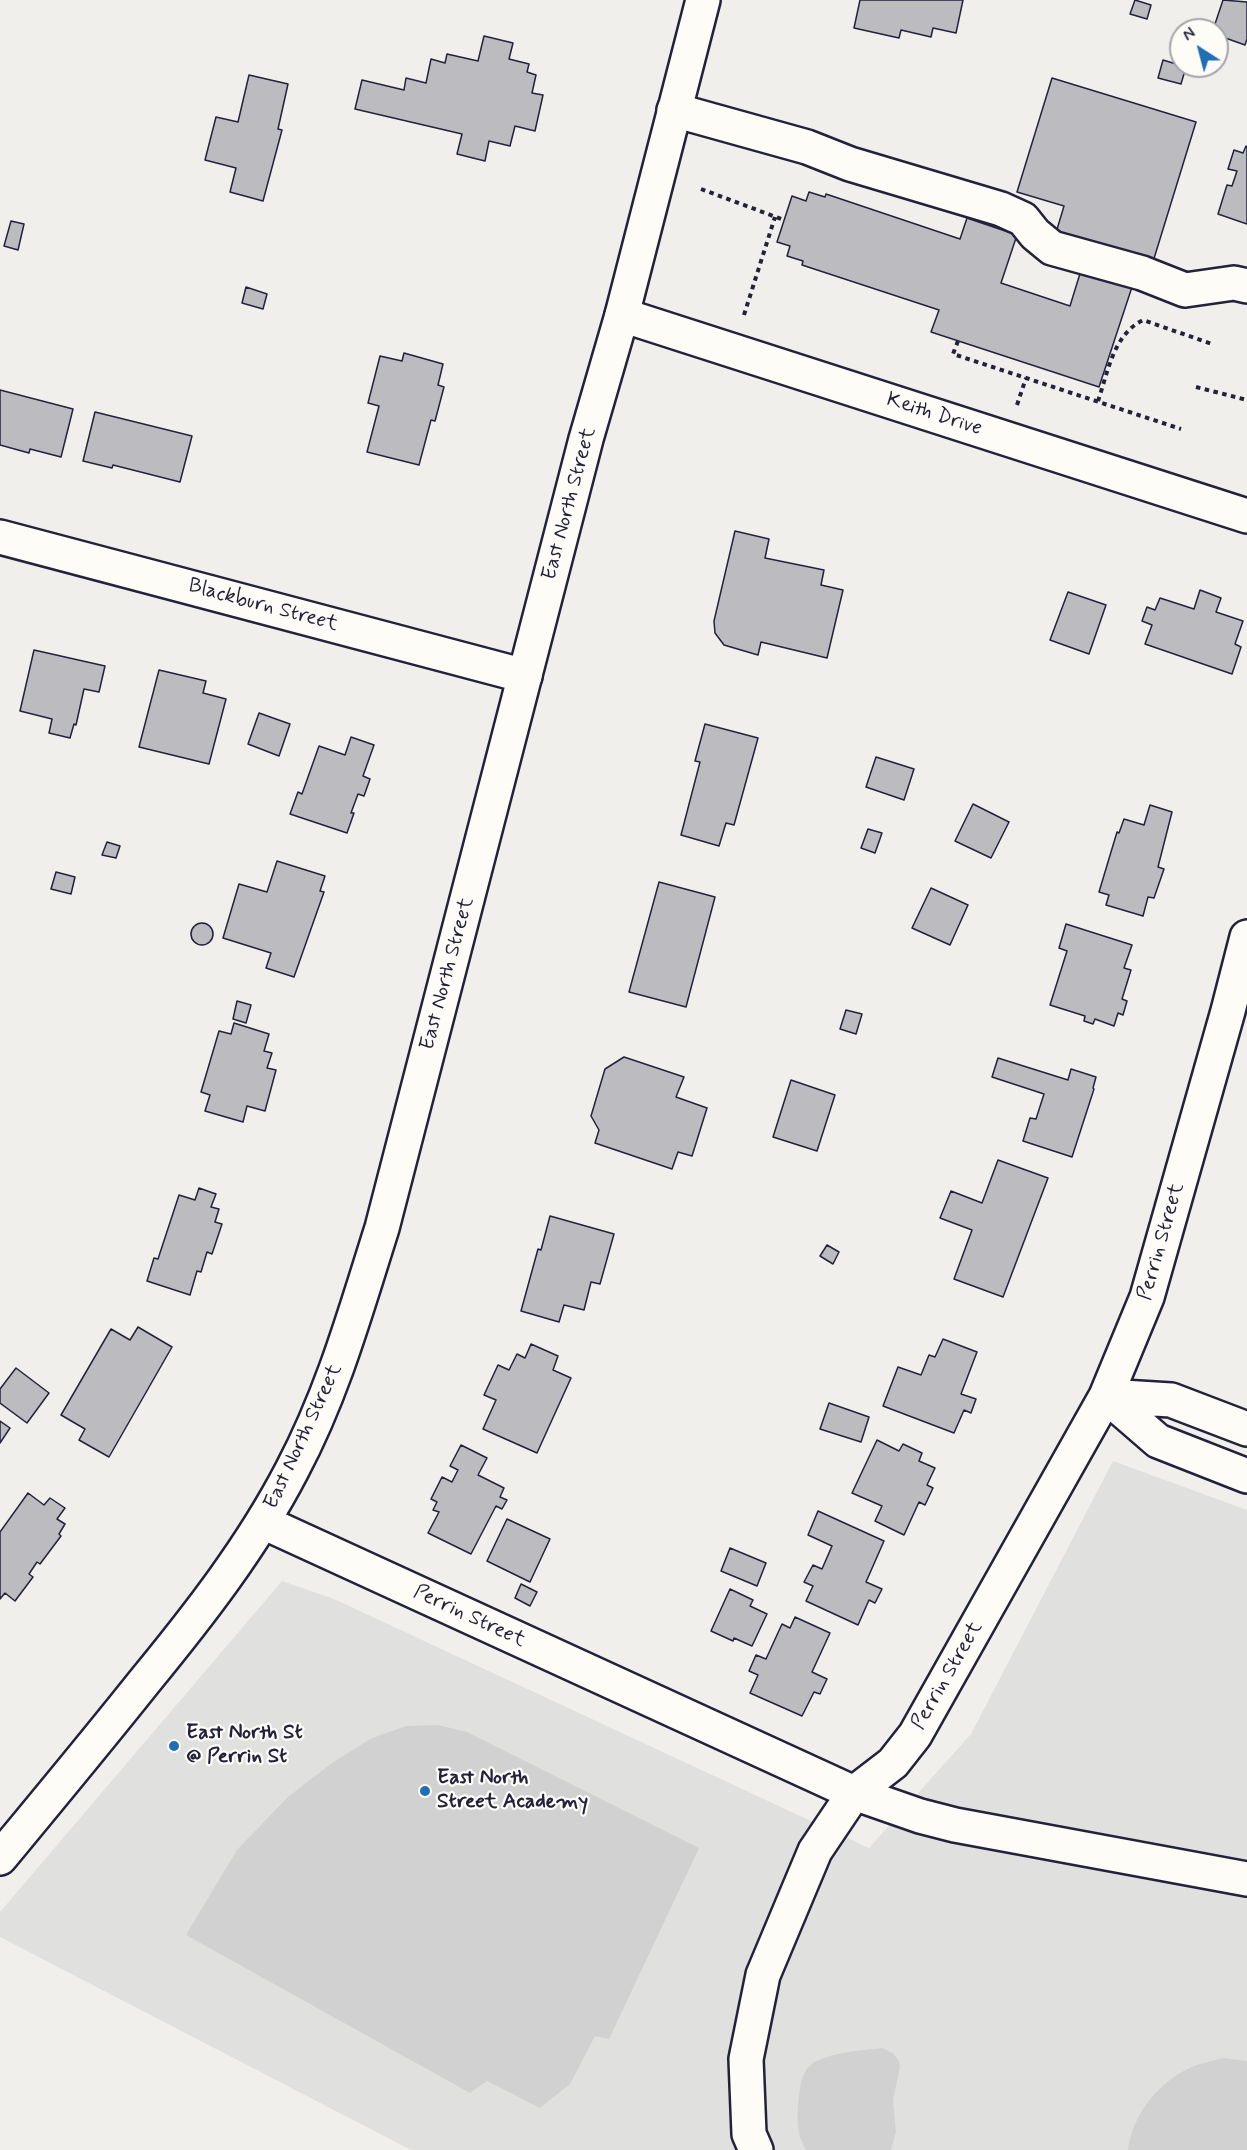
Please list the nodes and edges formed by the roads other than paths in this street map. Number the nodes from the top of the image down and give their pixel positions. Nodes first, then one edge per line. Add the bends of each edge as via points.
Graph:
1 (703, 0) edge
2 (674, 111) junction
3 (1247, 286) edge
4 (622, 315) junction
5 (1247, 516) edge
6 (0, 537) edge
7 (525, 676) junction
8 (1247, 937) edge
9 (1106, 1396) junction
10 (1247, 1429) edge
11 (1247, 1476) edge
12 (263, 1522) junction
13 (854, 1793) junction
14 (0, 1858) edge
15 (1247, 1879) edge
16 (756, 2150) edge

1 - 2 street, East North Street
2 - 3 street via 807,147 850,164 1001,209 1023,219 1052,249 1142,273 1185,290 1234,283
2 - 4 street, East North Street
4 - 5 street, Keith Drive
4 - 7 street, East North Street
6 - 7 street, Blackburn Street
7 - 12 street, East North Street via 382,1227 344,1352 324,1404
8 - 9 street, Perrin Street via 1147,1297
9 - 10 street via 1171,1400
9 - 11 street via 1158,1441
9 - 13 street, Perrin Street via 915,1735 893,1763
12 - 13 street, Perrin Street
12 - 14 street, East North Street via 205,1607
13 - 15 street via 955,1825
13 - 16 street via 815,1851 763,1975 746,2059 749,2134

